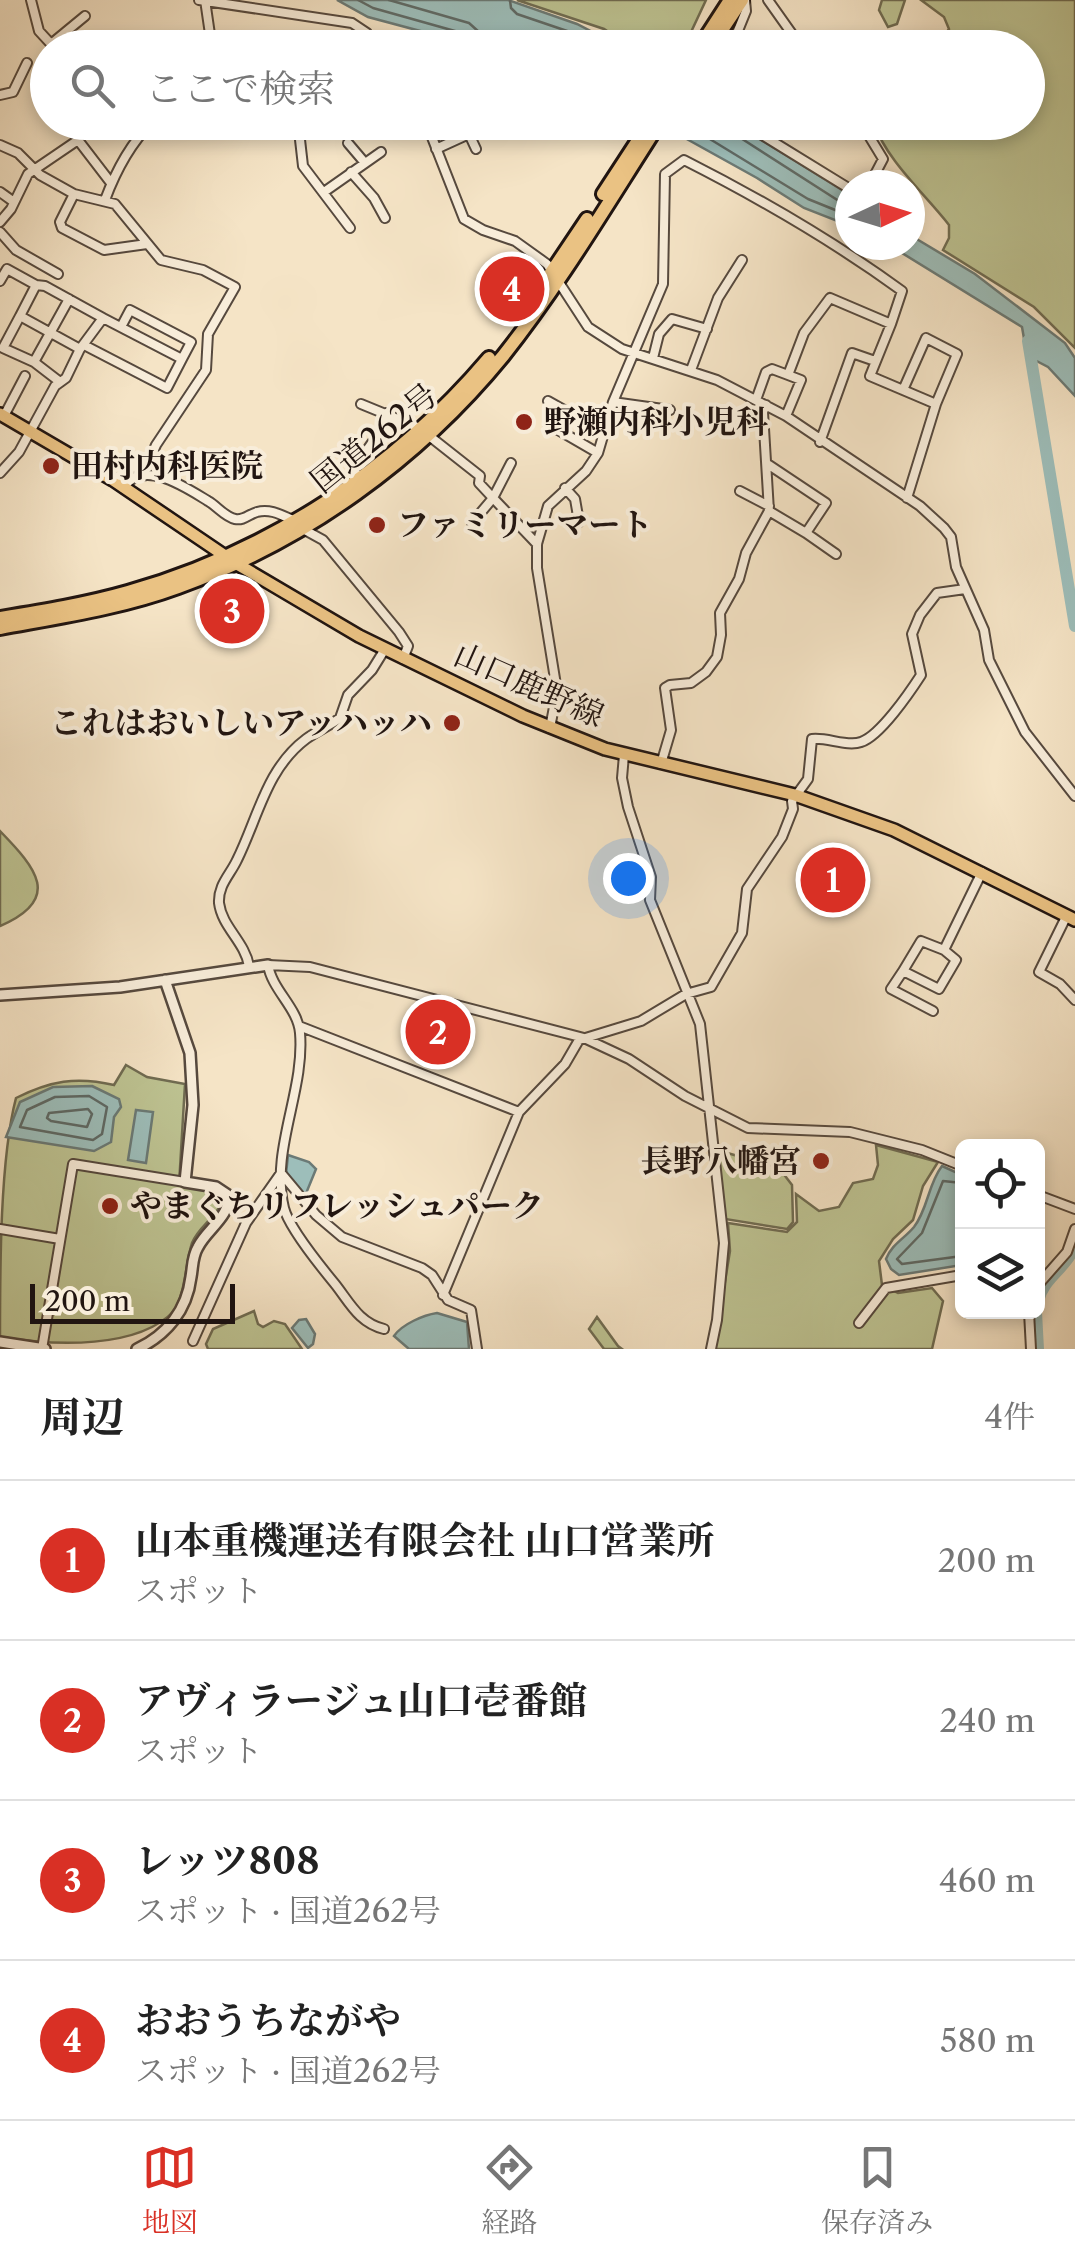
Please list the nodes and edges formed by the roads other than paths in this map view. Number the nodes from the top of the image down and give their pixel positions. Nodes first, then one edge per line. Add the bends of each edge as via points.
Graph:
1 (30, 0) edge
2 (730, 0) edge
3 (744, 0) edge
4 (768, 0) edge
5 (203, 1) edge
6 (85, 16) dead end
7 (38, 30) edge
8 (68, 30) edge
9 (209, 30) edge
10 (364, 30) edge
11 (711, 30) edge
12 (723, 30) edge
13 (738, 30) edge
14 (789, 30) edge
15 (27, 63) dead end
16 (0, 95) edge
17 (136, 140) edge
18 (300, 140) edge
19 (432, 140) edge
20 (457, 140) edge
21 (472, 140) edge
22 (641, 140) edge
23 (645, 140) edge
24 (771, 140) edge
25 (872, 140) edge
26 (348, 143) dead end
27 (0, 145) edge
28 (476, 149) dead end
29 (436, 150) junction
30 (381, 152) dead end
31 (634, 154) junction
32 (364, 163) junction
33 (34, 170) junction
34 (878, 170) edge
35 (351, 172) junction
36 (835, 179) edge
37 (112, 182) junction
38 (0, 192) edge
39 (324, 192) junction
40 (74, 194) junction
41 (105, 200) junction
42 (14, 202) junction
43 (385, 218) dead end
44 (0, 222) edge
45 (350, 228) dead end
46 (0, 232) edge
47 (147, 244) junction
48 (742, 260) dead end
49 (58, 274) dead end
50 (556, 275) junction
51 (0, 281) edge
52 (36, 286) junction
53 (69, 300) junction
54 (20, 316) junction
55 (102, 318) junction
56 (891, 324) junction
57 (121, 328) junction
58 (707, 328) junction
59 (50, 333) junction
60 (82, 347) junction
61 (634, 354) junction
62 (653, 358) junction
63 (182, 359) junction
64 (875, 361) junction
65 (34, 362) junction
66 (691, 370) junction
67 (788, 375) junction
68 (24, 376) dead end
69 (60, 382) junction
70 (903, 390) junction
71 (548, 400) dead end
72 (756, 400) junction
73 (613, 402) junction
74 (361, 404) dead end
75 (936, 404) junction
76 (766, 405) junction
77 (670, 410) dead end
78 (386, 413) junction
79 (2, 415) edge
80 (786, 416) junction
81 (548, 424) dead end
82 (30, 432) junction
83 (425, 432) junction
84 (603, 432) junction
85 (820, 442) junction
86 (598, 453) junction
87 (0, 454) edge
88 (10, 462) junction
89 (511, 463) dead end
90 (769, 465) junction
91 (0, 473) edge
92 (143, 474) junction
93 (361, 478) junction
94 (122, 488) junction
95 (565, 488) junction
96 (740, 490) dead end
97 (492, 498) junction
98 (907, 498) junction
99 (769, 509) junction
100 (579, 522) dead end
101 (472, 523) dead end
102 (299, 525) junction
103 (806, 534) junction
104 (537, 544) junction
105 (836, 554) dead end
106 (232, 560) junction
107 (965, 589) junction
108 (0, 618) edge
109 (0, 628) edge
110 (385, 649) junction
111 (404, 659) junction
112 (550, 728) junction
113 (624, 755) junction
114 (661, 764) junction
115 (795, 795) junction
116 (1075, 796) edge
117 (982, 872) junction
118 (1071, 917) edge
119 (944, 950) junction
120 (268, 964) junction
121 (249, 966) junction
122 (904, 970) junction
123 (165, 980) junction
124 (686, 994) junction
125 (0, 995) edge
126 (1075, 1000) edge
127 (933, 1011) dead end
128 (299, 1026) junction
129 (584, 1038) junction
130 (708, 1108) junction
131 (519, 1112) junction
132 (955, 1163) edge
133 (281, 1173) junction
134 (185, 1182) junction
135 (1045, 1198) edge
136 (1075, 1209) edge
137 (0, 1229) edge
138 (1075, 1229) edge
139 (60, 1239) junction
140 (955, 1276) edge
141 (1045, 1277) edge
142 (444, 1296) junction
143 (1029, 1319) edge
144 (859, 1324) dead end
145 (384, 1329) dead end
146 (193, 1340) dead end
147 (0, 1342) edge
148 (44, 1349) edge
149 (138, 1349) edge
150 (477, 1349) edge
151 (712, 1349) edge
152 (1030, 1349) edge

1 - 7 street
2 - 11 highway
3 - 12 highway
3 - 13 street
4 - 14 street
5 - 9 street
5 - 10 street
6 - 8 street
15 - 16 street via 13,92
17 - 37 street
18 - 39 street via 303,166
19 - 29 street
20 - 29 street
21 - 28 street
22 - 31 highway, 国道262号
23 - 31 highway, 国道262号
24 - 36 street
25 - 34 street via 884,159
26 - 32 street
27 - 33 street
29 - 50 street via 464,219 515,241
30 - 32 street
31 - 50 highway, 国道262号
32 - 35 street
33 - 37 street via 78,140
33 - 40 street
33 - 42 street
35 - 39 street
35 - 43 street
37 - 41 street
38 - 42 street
39 - 45 street
40 - 41 street
40 - 47 street via 62,228 109,250
41 - 47 street
42 - 44 street
46 - 49 street via 16,250
47 - 92 street via 162,260 235,287 208,334 206,370
48 - 58 street
50 - 61 street via 582,322
50 - 83 highway, 国道262号 via 503,356
51 - 52 street via 7,269
52 - 53 street
52 - 54 street
53 - 55 street
53 - 59 street
54 - 59 street
54 - 65 street via 2,348
55 - 57 street
55 - 60 street
56 - 61 street via 902,290 800,221 684,160 665,174 663,284
56 - 64 street
56 - 67 street via 830,298 804,333
57 - 63 street
57 - 63 street via 130,310 191,342
58 - 62 street via 672,318
58 - 66 street
59 - 60 street
59 - 65 street
60 - 63 street via 167,388
60 - 69 street
61 - 62 street
61 - 73 street
62 - 66 street
64 - 70 street via 870,376
64 - 85 street via 852,352
65 - 69 street
66 - 72 street
67 - 72 street via 766,372
67 - 80 street via 800,380
68 - 79 street
69 - 82 street
70 - 75 street
70 - 75 street via 926,338 957,354
71 - 84 street
72 - 76 street
73 - 77 street
73 - 84 street
74 - 78 street
75 - 98 street
76 - 80 street
76 - 90 street
78 - 83 street
78 - 93 street via 353,470
79 - 82 main road, 山口鹿野線
80 - 85 street
81 - 86 street
82 - 88 street
82 - 94 main road, 山口鹿野線
83 - 93 highway, 国道262号
83 - 97 street via 480,476
83 - 102 highway, 国道262号 via 369,484
84 - 86 street
85 - 98 street
86 - 95 street
87 - 88 street
88 - 91 street
89 - 97 street
90 - 99 street
90 - 103 street via 826,502
92 - 94 street
92 - 102 street via 164,477 232,518 271,510
93 - 102 highway, 国道262号
94 - 106 main road, 山口鹿野線
95 - 100 street via 575,499
95 - 104 street via 548,506
96 - 99 street
97 - 101 street
97 - 104 street
98 - 107 street via 951,537
99 - 103 street
99 - 114 street via 720,613 716,657 691,682 665,688 671,730
102 - 106 highway, 国道262号
102 - 111 street via 322,540 399,632 408,646
103 - 105 street
104 - 112 street via 557,691
106 - 108 highway, 国道262号 via 130,591
106 - 109 highway, 国道262号 via 151,596
106 - 110 main road, 山口鹿野線
107 - 115 street via 936,593 920,615 912,638 921,675 907,698 862,742 812,740 808,779
107 - 116 street via 989,660 1025,732
110 - 111 main road, 山口鹿野線
110 - 121 street via 348,694 340,718 306,739 272,778 222,883 222,912
111 - 112 main road, 山口鹿野線
112 - 113 main road, 山口鹿野線
113 - 114 main road, 山口鹿野線
113 - 124 street via 622,778 651,877 650,900
114 - 115 main road, 山口鹿野線
115 - 117 main road, 山口鹿野線 via 894,830
115 - 124 street via 782,838 747,889 746,919 732,953 711,987
117 - 118 main road, 山口鹿野線
117 - 119 street
118 - 126 street via 1039,972
119 - 122 street via 921,941
119 - 122 street via 956,960 939,989
120 - 121 street
120 - 128 street
120 - 129 street via 310,967
121 - 123 street
122 - 127 street via 891,988
123 - 125 street
123 - 134 street via 192,1067
124 - 129 street via 641,1022
124 - 130 street via 700,1024
128 - 131 street
128 - 133 street
129 - 130 street
129 - 131 street
130 - 132 street via 748,1128 850,1132
130 - 151 street via 724,1243
131 - 142 street
133 - 142 street via 342,1236 422,1268
133 - 145 street via 287,1216 312,1255 362,1320
133 - 146 street via 246,1223
134 - 139 street via 73,1164
134 - 149 street via 224,1191 229,1206 198,1245 175,1320
135 - 136 street
137 - 139 street
138 - 141 street via 1067,1252
139 - 148 street
140 - 144 street via 886,1288
142 - 150 street via 471,1310
143 - 152 street
147 - 148 street

